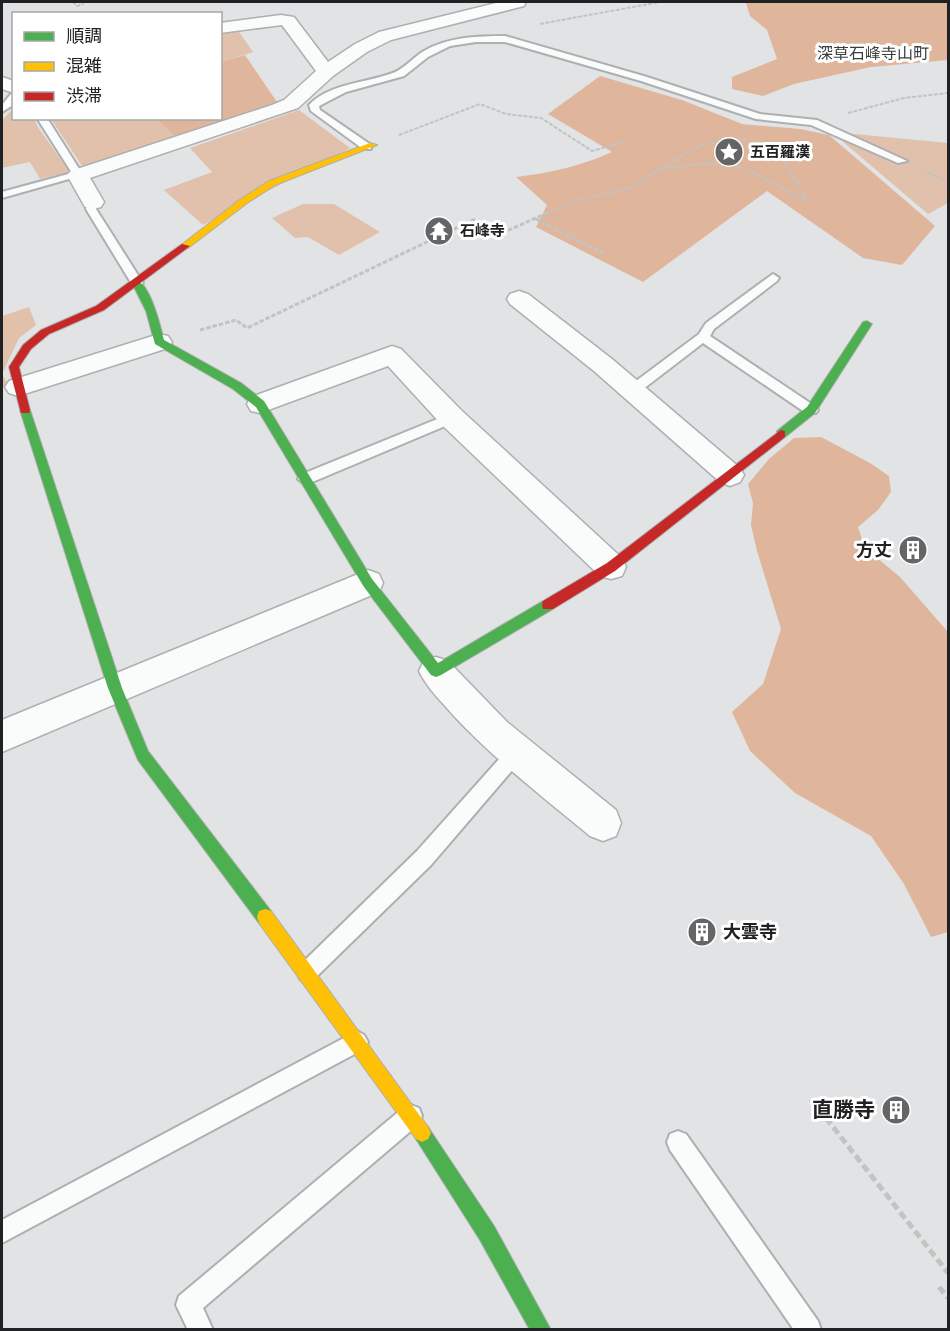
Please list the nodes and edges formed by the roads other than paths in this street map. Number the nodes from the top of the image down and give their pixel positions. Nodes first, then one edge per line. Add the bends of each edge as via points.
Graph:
1 (518, 2) edge
2 (222, 28) edge
3 (326, 72) junction
4 (12, 97) edge
5 (2, 109) edge
6 (43, 120) edge
7 (370, 146) joint
8 (902, 161) dead end
9 (78, 176) junction
10 (2, 195) edge
11 (93, 202) joint
12 (773, 278) dead end
13 (137, 284) junction
14 (519, 299) dead end
15 (867, 324) dead end
16 (703, 337) junction
17 (159, 342) junction
18 (10, 390) edge
19 (633, 390) junction
20 (260, 404) junction
21 (811, 410) junction
22 (452, 418) junction
23 (730, 475) junction
24 (304, 479) junction
25 (611, 567) junction
26 (368, 583) junction
27 (436, 672) junction
28 (115, 688) junction
29 (2, 736) edge
30 (515, 754) junction
31 (603, 823) dead end
32 (308, 972) junction
33 (358, 1042) junction
34 (411, 1116) junction
35 (678, 1142) dead end
36 (2, 1232) edge
37 (201, 1329) edge
38 (541, 1329) edge
39 (809, 1329) edge

1 - 3 street via 385,36
2 - 3 street via 288,21
3 - 9 street via 279,110
4 - 5 lane
6 - 9 lane
7 - 8 lane via 316,111 314,105 351,87 409,70 428,52 442,46 505,39 759,117 813,122
7 - 13 street via 272,183
9 - 10 lane
9 - 11 street
11 - 13 lane via 91,209
12 - 16 lane via 710,326
13 - 17 street via 151,311
13 - 18 street via 100,308 45,332 27,347 14,367
14 - 19 street
15 - 21 street
16 - 19 lane
16 - 21 lane
17 - 18 street
17 - 20 street via 237,386
18 - 28 street
19 - 23 street
20 - 22 street via 392,355
20 - 24 street
21 - 23 street
22 - 24 lane
22 - 25 street
23 - 25 street
24 - 26 street
25 - 27 street
26 - 27 street
26 - 28 street
27 - 30 street
28 - 29 street
28 - 32 street via 143,755
30 - 31 street
30 - 32 lane via 424,858
32 - 33 street
33 - 34 street
33 - 36 lane
34 - 37 lane via 188,1305
34 - 38 street via 487,1233
35 - 39 lane

